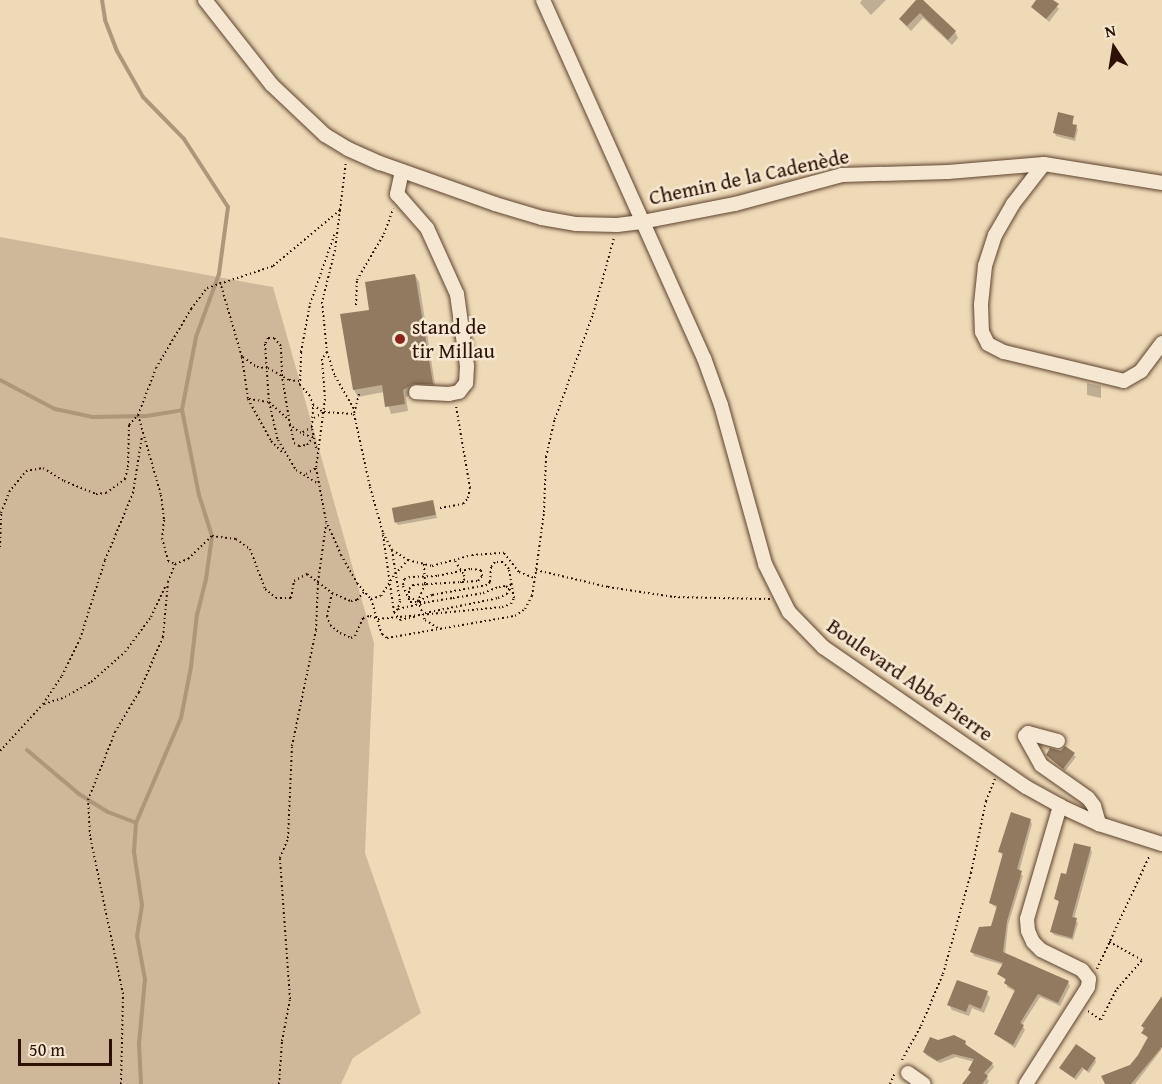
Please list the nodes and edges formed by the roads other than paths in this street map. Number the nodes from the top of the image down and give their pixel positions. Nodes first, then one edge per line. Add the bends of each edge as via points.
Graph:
1 (205, 0) edge
2 (543, 0) edge
3 (1044, 164) junction
4 (402, 171) junction
5 (1162, 183) edge
6 (642, 222) junction
7 (1162, 343) edge
8 (416, 392) dead end
9 (1058, 741) dead end
10 (1060, 806) junction
11 (1099, 824) junction
12 (1159, 843) edge
13 (901, 1070) road end
14 (924, 1084) edge
15 (1026, 1084) edge

1 - 4 street, Chemin de la Cadenède via 303,117 348,149
2 - 6 street, Boulevard Abbé Pierre
3 - 5 street, Chemin de la Cadenède
3 - 6 street, Chemin de la Cadenède via 843,175 735,204
3 - 7 street via 995,235 985,266 982,332 988,344 1004,352 1124,381 1141,371
4 - 6 street, Chemin de la Cadenède via 542,218 576,224
4 - 8 street via 397,194 427,228 457,294 467,366 466,384 459,392
6 - 10 street, Boulevard Abbé Pierre via 714,381 758,542 781,599 797,622 823,647
9 - 11 street via 1028,733 1025,736 1041,765 1089,798
10 - 11 street, Boulevard Abbé Pierre
10 - 15 street via 1028,931 1041,950 1082,970 1089,979 1079,1005
11 - 12 street, Boulevard Abbé Pierre
13 - 14 street

